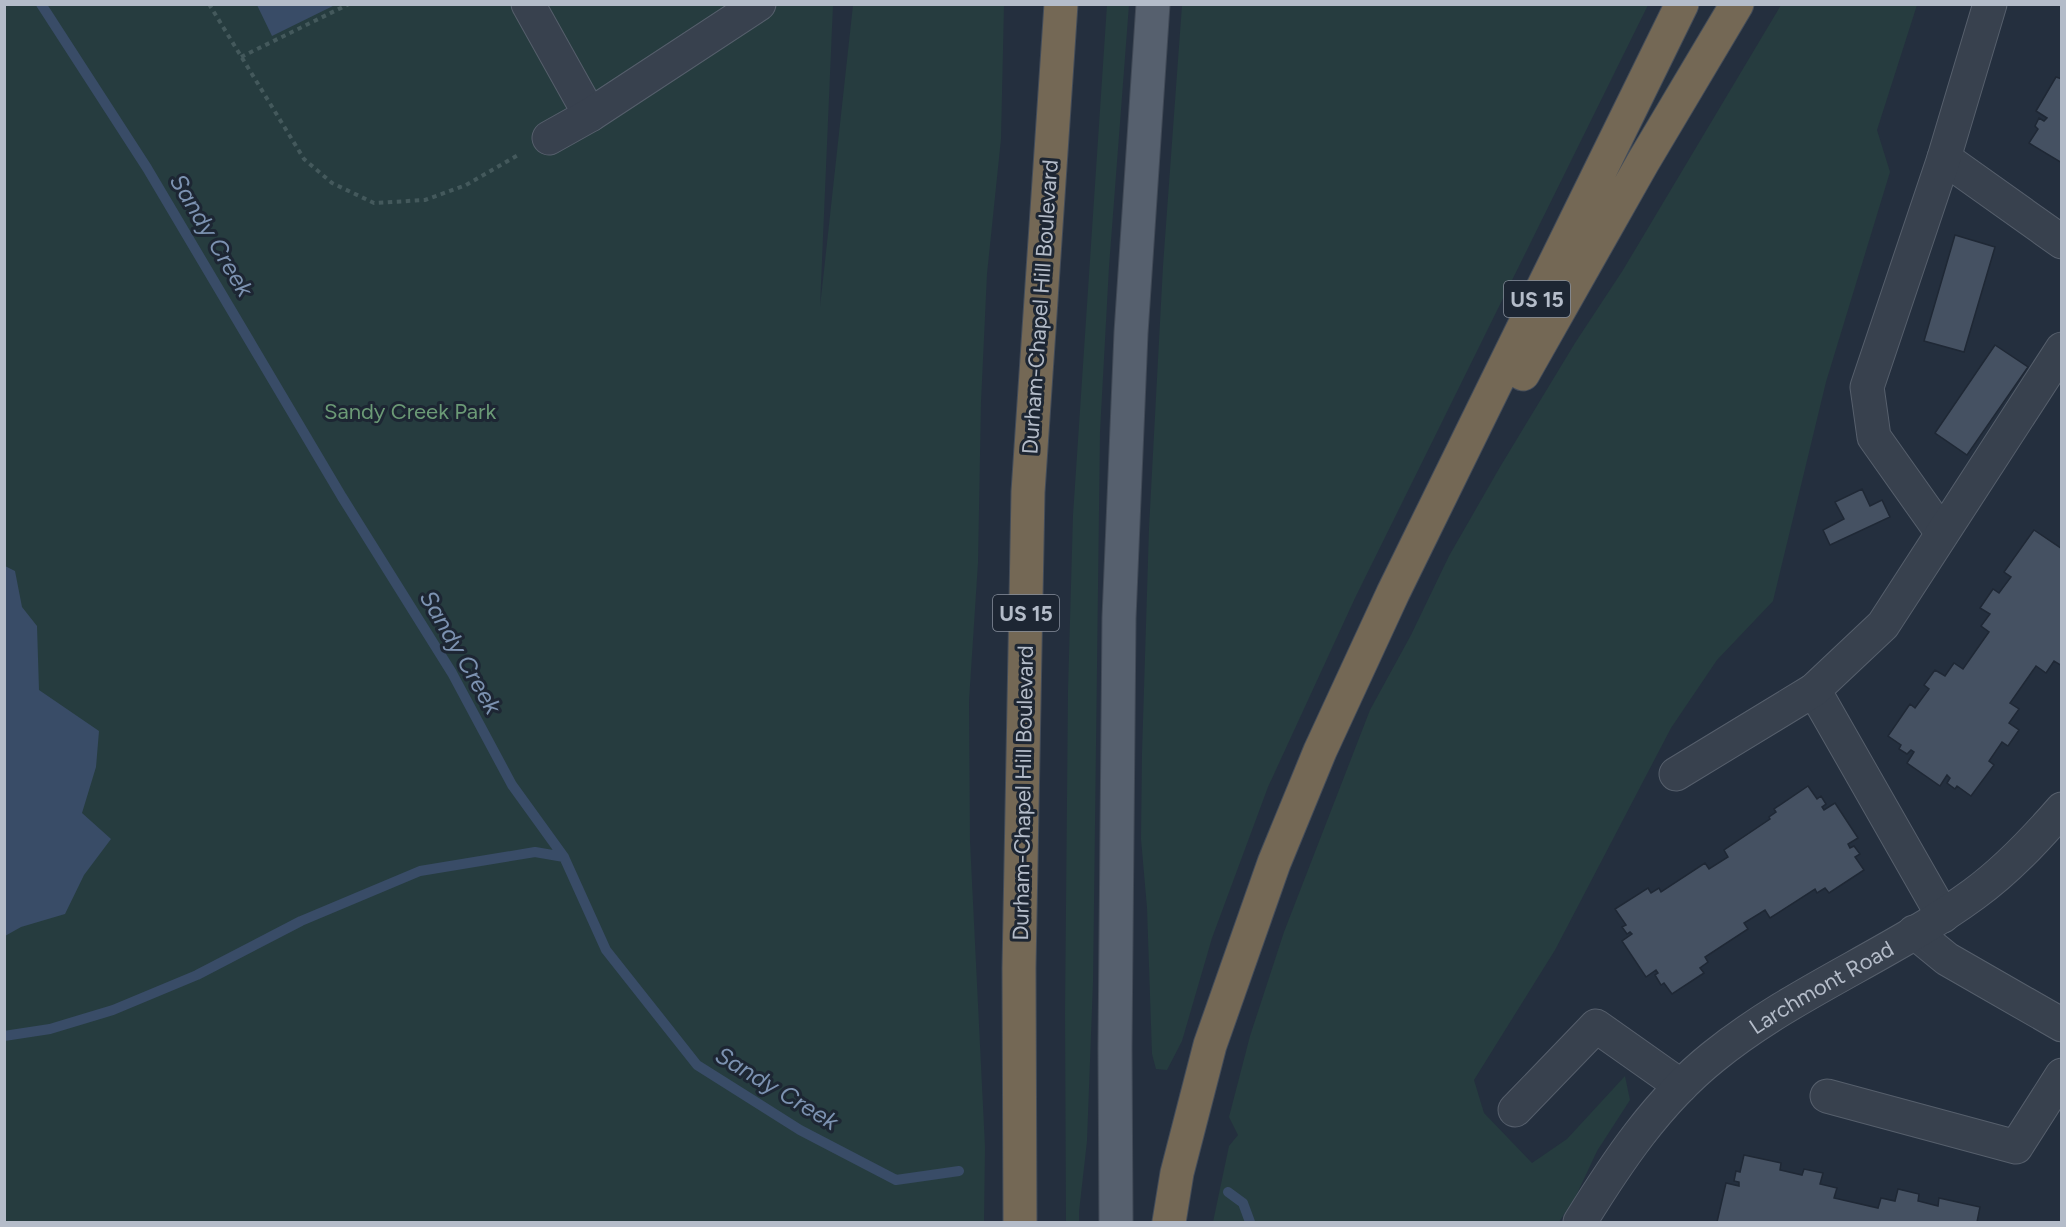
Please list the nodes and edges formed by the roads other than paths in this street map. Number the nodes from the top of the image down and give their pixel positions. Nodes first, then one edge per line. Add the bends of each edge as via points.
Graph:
1 (528, 4) edge
2 (759, 4) edge
3 (1061, 4) edge
4 (1153, 4) edge
5 (1682, 4) edge
6 (1737, 4) edge
7 (1990, 4) edge
8 (590, 115) junction
9 (549, 138) road end
10 (1944, 158) junction
11 (2061, 242) edge
12 (2061, 349) edge
13 (1942, 533) junction
14 (1393, 593) junction
15 (1814, 690) junction
16 (1676, 774) dead end
17 (2061, 809) edge
18 (1943, 916) junction
19 (1914, 932) junction
20 (2061, 1025) edge
21 (2061, 1075) edge
22 (1681, 1086) junction
23 (1827, 1096) dead end
24 (1515, 1110) dead end
25 (1020, 1222) edge
26 (1116, 1222) edge
27 (1168, 1222) edge
28 (1580, 1222) edge

1 - 8 street
2 - 8 street
3 - 25 highway, Durham-Chapel Hill Boulevard / US 15 via 1028,492 1019,968
4 - 26 main road via 1131,333 1119,618
5 - 14 highway, US 15
6 - 14 highway via 1405,580
7 - 10 street
8 - 9 street
10 - 11 street
10 - 13 street via 1867,387 1874,437
12 - 13 street
13 - 15 street via 1882,625
14 - 27 highway, US 15 via 1320,752 1235,972 1196,1096
15 - 16 street
15 - 18 street
17 - 18 street, Larchmont Road via 2007,867
18 - 19 street, Larchmont Road
19 - 20 street via 1947,959
19 - 22 street, Larchmont Road via 1774,1012
21 - 23 street via 2016,1147
22 - 24 street via 1596,1026
22 - 28 street, Larchmont Road via 1653,1117

